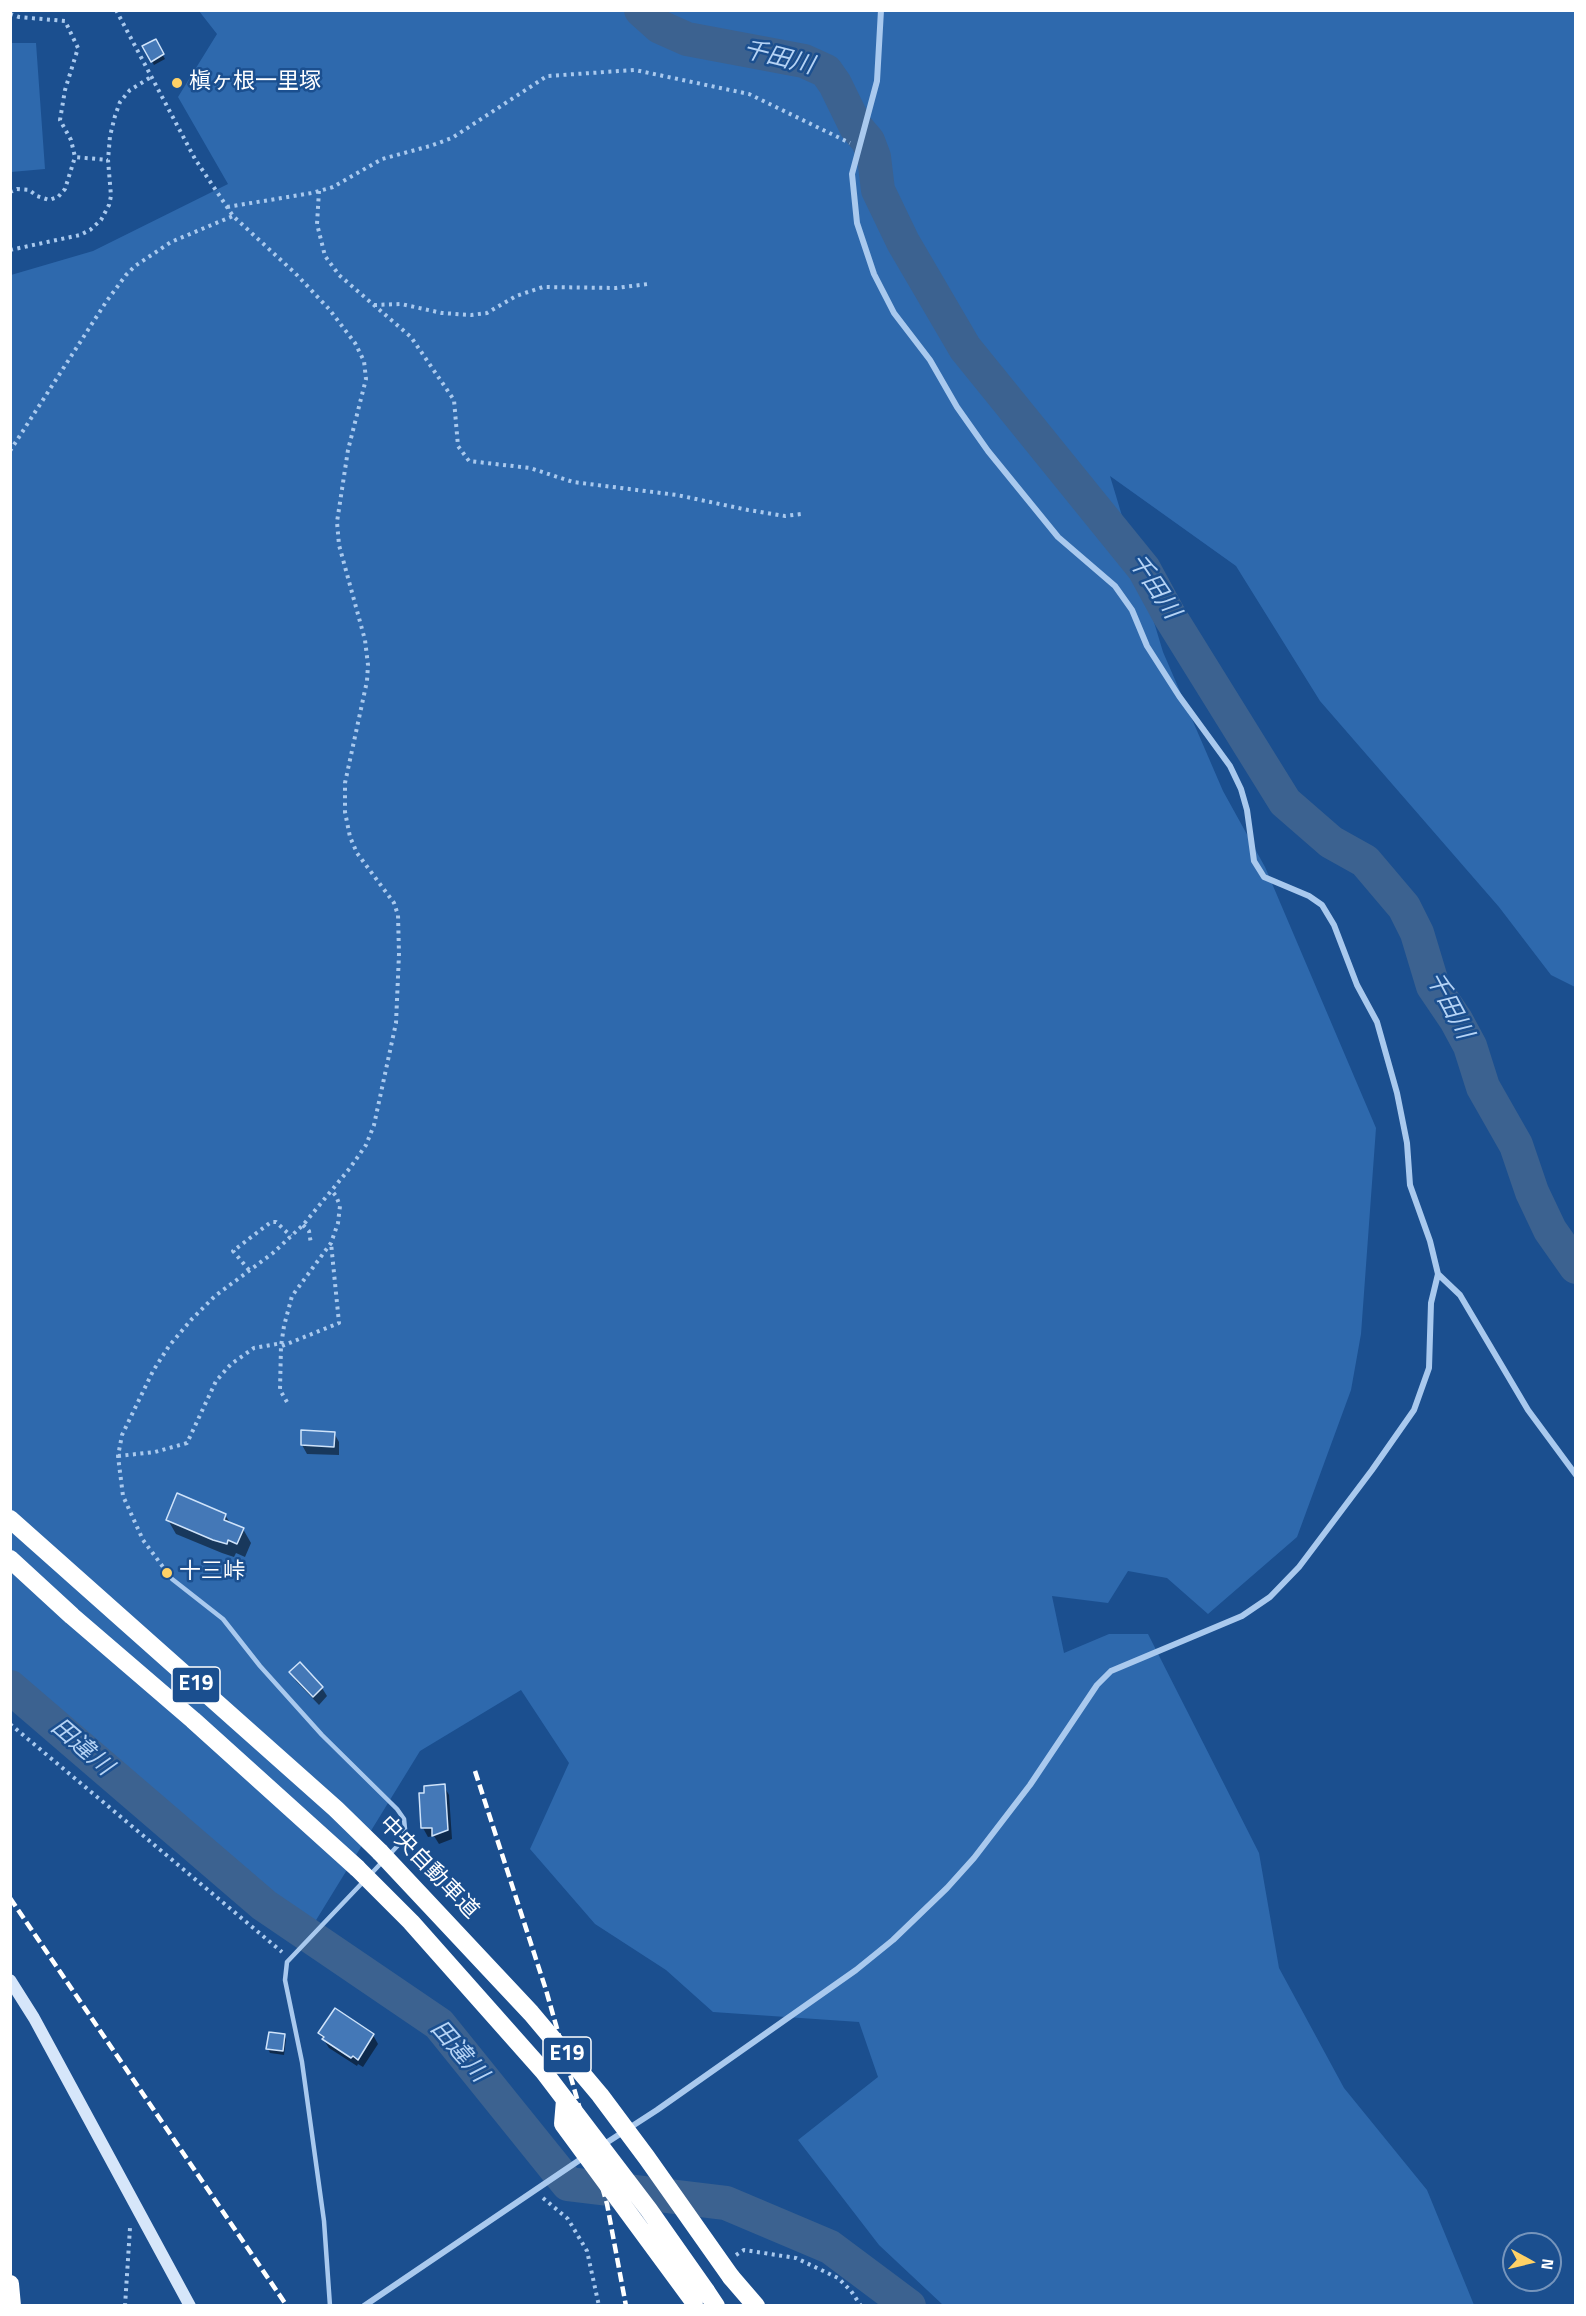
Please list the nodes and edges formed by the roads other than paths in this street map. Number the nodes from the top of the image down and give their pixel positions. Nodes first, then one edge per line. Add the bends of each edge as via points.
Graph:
1 (881, 10) edge
2 (1438, 1274) junction
3 (1575, 1475) edge
4 (10, 1519) edge
5 (10, 1559) edge
6 (172, 1579) road end
7 (10, 1980) edge
8 (730, 2277) junction
9 (10, 2284) edge
10 (703, 2301) edge
11 (12, 2306) edge
12 (190, 2306) edge
13 (330, 2306) edge
14 (364, 2306) edge
15 (749, 2306) edge
16 (756, 2306) edge

1 - 2 street via 877,81 852,174 857,223 874,273 894,313 930,360 981,442 1041,519 1114,586 1132,610 1147,646 1230,766 1247,810 1254,861 1264,877 1309,896 1322,905 1334,925 1380,1032 1407,1143 1410,1185
2 - 3 street via 1460,1295 1528,1410
2 - 14 street via 1431,1303 1428,1368 1414,1410 1366,1479 1270,1597 1242,1616 1111,1671 1091,1692 974,1858 893,1940 657,2110
4 - 8 highway, 中央自動車道 / E19, bridge via 380,1852 531,2013 600,2094
5 - 10 highway, E19, bridge via 357,1868 411,1922 537,2063 649,2210
6 - 13 lane via 223,1619 314,1727 404,1819 402,1841 287,1962 285,1980 302,2062 324,2221
7 - 12 street
8 - 15 highway, 中央自動車道 / E19
8 - 16 highway
9 - 11 highway

